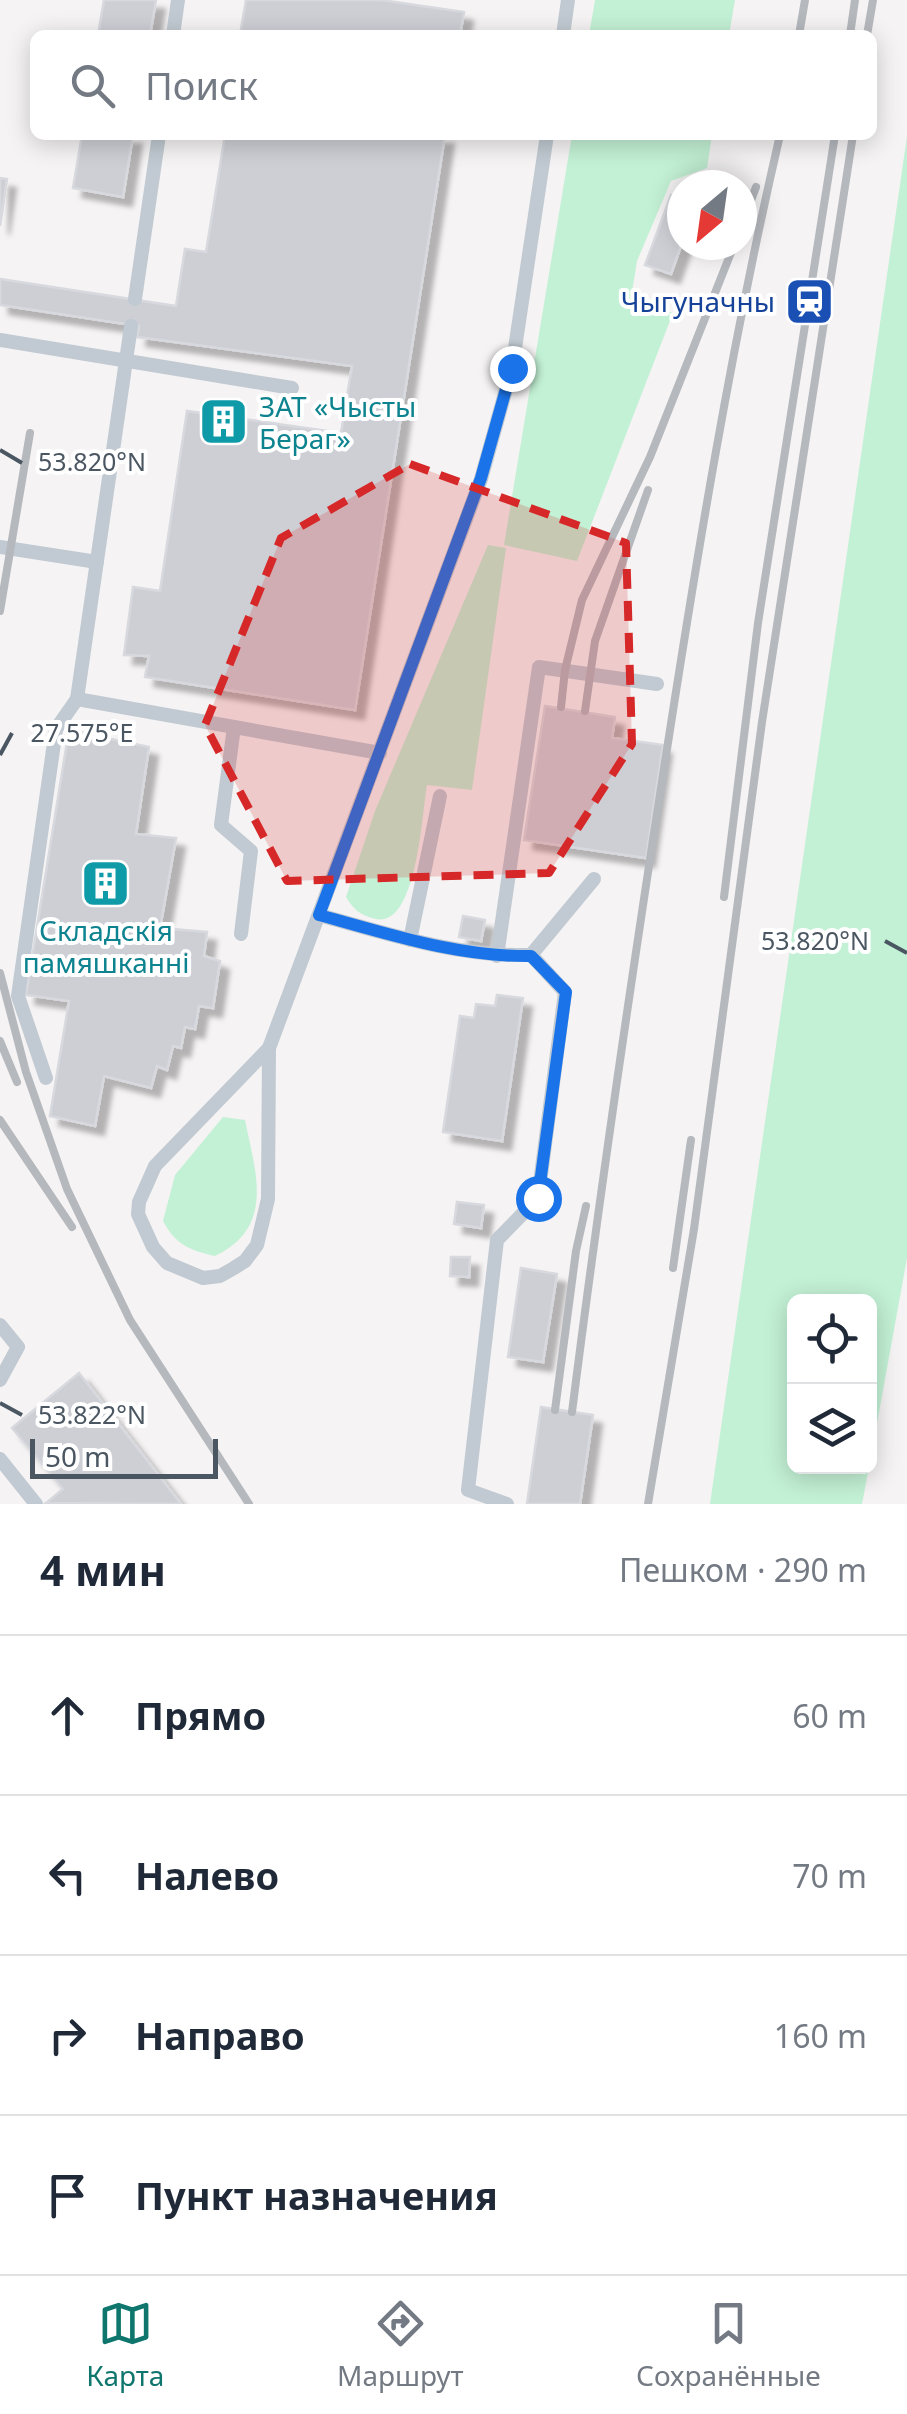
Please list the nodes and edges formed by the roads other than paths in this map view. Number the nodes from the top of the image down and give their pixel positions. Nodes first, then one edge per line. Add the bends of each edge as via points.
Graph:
1 (178, 0) edge
2 (568, 0) edge
3 (175, 30) edge
4 (563, 30) edge
5 (158, 140) edge
6 (546, 140) edge
7 (135, 300) dead end
8 (132, 326) dead end
9 (0, 340) edge
10 (126, 362) junction
11 (292, 388) dead end
12 (0, 547) edge
13 (97, 562) junction
14 (657, 684) dead end
15 (77, 699) junction
16 (234, 727) junction
17 (380, 753) junction
18 (440, 796) dead end
19 (594, 879) dead end
20 (319, 915) junction
21 (241, 934) dead end
22 (410, 940) junction
23 (497, 956) junction
24 (531, 956) junction
25 (269, 1048) junction
26 (46, 1078) dead end
27 (0, 1324) edge
28 (0, 1380) edge
29 (0, 1459) edge
30 (36, 1504) edge
31 (507, 1504) edge

1 - 3 lane
2 - 4 lane
5 - 7 lane
6 - 17 lane via 512,368 481,478
8 - 10 lane
9 - 10 lane
10 - 11 lane
10 - 13 lane
12 - 13 lane
13 - 15 lane
14 - 23 lane via 540,666
15 - 16 lane
15 - 26 lane via 56,729 18,996
16 - 17 lane
16 - 21 lane via 221,826 251,851
17 - 20 lane
18 - 22 lane
19 - 24 lane
20 - 22 lane
20 - 25 lane
22 - 23 lane
23 - 24 lane
24 - 31 lane via 566,992 538,1198 498,1240 468,1490
25 - 25 lane via 268,1199 257,1245 234,1268 203,1278 167,1263 153,1247 139,1202 155,1166
27 - 28 lane via 18,1347
29 - 30 lane

